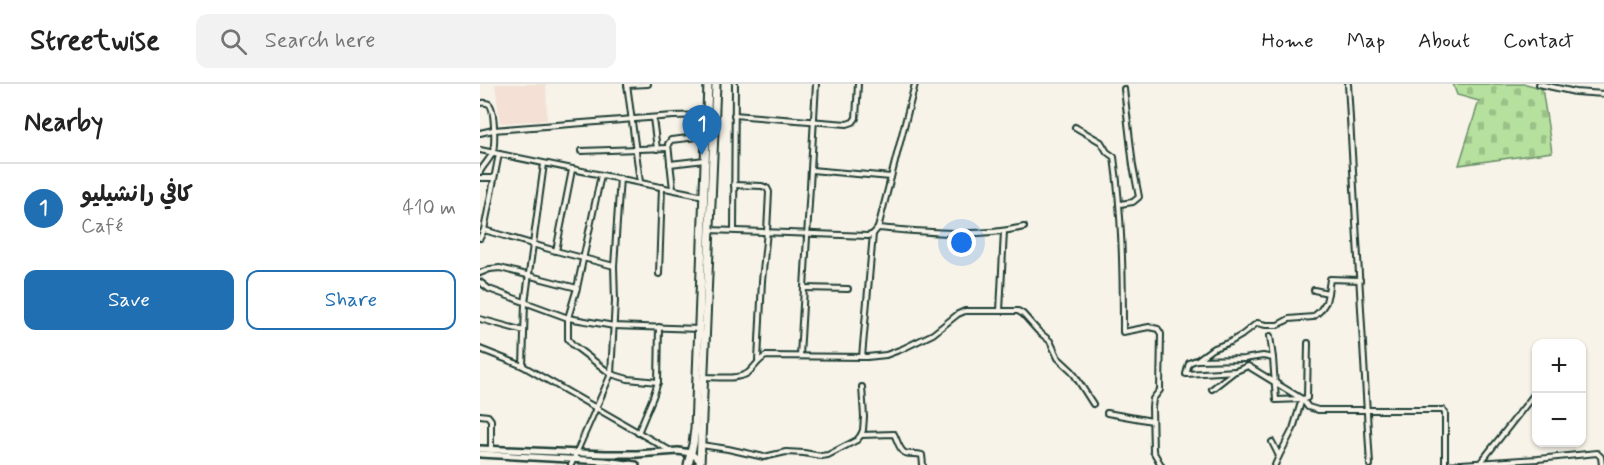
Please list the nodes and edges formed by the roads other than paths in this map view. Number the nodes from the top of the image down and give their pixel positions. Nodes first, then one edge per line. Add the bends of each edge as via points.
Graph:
1 (648, 84) edge
2 (708, 84) edge
3 (716, 84) edge
4 (735, 84) edge
5 (816, 84) edge
6 (858, 84) edge
7 (915, 84) edge
8 (1348, 84) edge
9 (1539, 84) edge
10 (627, 85) edge
11 (1124, 89) dead end
12 (1604, 94) edge
13 (480, 103) edge
14 (708, 115) junction
15 (734, 115) junction
16 (653, 118) junction
17 (631, 120) junction
18 (814, 122) junction
19 (1075, 127) dead end
20 (494, 130) junction
21 (480, 132) edge
22 (707, 136) junction
23 (668, 148) junction
24 (657, 149) junction
25 (480, 150) edge
26 (635, 150) junction
27 (581, 151) dead end
28 (493, 153) junction
29 (499, 154) junction
30 (706, 160) junction
31 (544, 164) junction
32 (670, 164) junction
33 (572, 170) junction
34 (811, 170) junction
35 (480, 172) edge
36 (601, 175) junction
37 (891, 177) junction
38 (480, 178) edge
39 (494, 178) junction
40 (620, 178) junction
41 (640, 182) junction
42 (734, 185) junction
43 (662, 187) junction
44 (673, 189) junction
45 (704, 196) junction
46 (1120, 204) junction
47 (1024, 226) dead end
48 (878, 228) junction
49 (484, 230) junction
50 (706, 230) junction
51 (734, 230) junction
52 (767, 231) junction
53 (1004, 231) junction
54 (807, 233) junction
55 (873, 234) junction
56 (480, 238) edge
57 (533, 244) junction
58 (556, 251) junction
59 (583, 259) junction
60 (614, 266) junction
61 (480, 273) edge
62 (659, 274) dead end
63 (529, 275) junction
64 (1360, 280) junction
65 (480, 282) edge
66 (577, 288) junction
67 (804, 288) junction
68 (848, 289) dead end
69 (1314, 290) dead end
70 (1328, 293) junction
71 (525, 303) junction
72 (1000, 311) junction
73 (568, 318) junction
74 (480, 319) edge
75 (614, 326) junction
76 (659, 327) junction
77 (700, 329) junction
78 (524, 331) junction
79 (1270, 336) dead end
80 (1308, 343) dead end
81 (480, 349) edge
82 (800, 356) junction
83 (862, 357) junction
84 (1273, 358) junction
85 (1196, 360) junction
86 (758, 362) junction
87 (523, 366) junction
88 (1236, 371) junction
89 (611, 374) junction
90 (703, 377) junction
91 (1274, 381) junction
92 (658, 382) junction
93 (862, 387) dead end
94 (1212, 389) dead end
95 (1535, 393) edge
96 (1302, 399) junction
97 (1093, 404) dead end
98 (595, 408) junction
99 (1366, 411) junction
100 (1107, 413) dead end
101 (480, 414) edge
102 (1152, 421) junction
103 (638, 433) junction
104 (861, 435) junction
105 (1272, 442) dead end
106 (700, 445) junction
107 (480, 449) edge
108 (491, 449) junction
109 (671, 451) junction
110 (691, 453) junction
111 (480, 454) edge
112 (1279, 456) junction
113 (573, 459) edge
114 (1481, 462) junction
115 (701, 464) edge
116 (636, 465) edge
117 (688, 465) edge
118 (923, 465) edge
119 (1161, 465) edge
120 (1275, 465) edge
121 (1370, 465) edge
122 (1445, 465) edge
123 (1602, 465) edge

1 - 10 street
2 - 14 highway
3 - 50 highway
4 - 15 street
5 - 18 street
6 - 18 street via 853,122
7 - 37 street
8 - 64 street
9 - 12 street
10 - 17 street
11 - 46 street via 1139,197
13 - 20 street via 490,104 494,110
14 - 16 street
14 - 22 highway
15 - 18 street
15 - 42 street
16 - 17 street
16 - 24 street
17 - 20 street
17 - 26 street
18 - 34 street
19 - 46 street via 1101,142 1114,157
20 - 21 street
20 - 28 street
22 - 23 street via 672,140
22 - 30 highway
23 - 24 street
23 - 32 street
24 - 26 street
25 - 28 street
26 - 27 street
26 - 41 street
28 - 29 street
28 - 35 street
29 - 31 street
29 - 39 street
30 - 32 street
30 - 45 highway
31 - 33 street
31 - 57 street
32 - 44 street
33 - 36 street
33 - 58 street
34 - 37 street
34 - 54 street
36 - 40 street
36 - 59 street
37 - 48 street
38 - 39 street
39 - 49 street
40 - 41 street
40 - 60 street
41 - 43 street
42 - 51 street
42 - 52 street via 767,188
43 - 44 street
43 - 62 street
44 - 45 street
45 - 50 highway
46 - 102 street via 1123,332 1149,327 1161,334 1160,390 1152,399
47 - 53 street
48 - 53 street via 939,233
48 - 55 street
49 - 56 street
49 - 57 street
50 - 51 street
50 - 77 highway
50 - 90 highway
51 - 52 street
52 - 54 street
52 - 86 street
53 - 72 street
54 - 55 street
54 - 67 street
55 - 83 street
57 - 58 street
57 - 63 street
58 - 59 street
59 - 60 street
59 - 66 street
60 - 75 street
61 - 63 street via 500,268
63 - 66 street
63 - 71 street
64 - 70 street via 1330,279
64 - 99 street
65 - 71 street
66 - 73 street
67 - 68 street
67 - 82 street
69 - 70 street
70 - 85 street via 1326,302 1313,316 1289,319 1278,325 1257,323
71 - 73 street
71 - 78 street
72 - 83 street via 965,311 933,334 894,353
72 - 97 street via 1023,314 1050,341
73 - 75 street
73 - 89 street via 570,342
74 - 78 street
75 - 76 street
75 - 89 street
76 - 77 street
76 - 92 street
77 - 110 highway
78 - 87 street
79 - 84 street
80 - 96 street via 1307,398
81 - 87 street
82 - 83 street
82 - 86 street via 766,356
84 - 85 street
84 - 91 street
85 - 88 street via 1189,363 1186,374
86 - 90 street via 742,376
87 - 98 street
88 - 91 street via 1248,366
88 - 94 street
89 - 92 street
89 - 98 street
90 - 106 highway
91 - 96 street
91 - 96 street via 1276,400
92 - 103 street
93 - 104 street
95 - 114 street
96 - 99 street via 1308,407 1318,410
96 - 112 street
98 - 103 street
98 - 113 street
99 - 121 street
99 - 122 street via 1443,410
100 - 102 street
101 - 108 street via 491,420
102 - 119 street via 1153,451
103 - 109 street
104 - 106 street via 821,456 792,452 764,457
104 - 118 street via 894,434 902,451 922,455
105 - 112 street
106 - 115 highway
107 - 108 street
108 - 113 street
109 - 110 street
109 - 113 street
110 - 115 street
110 - 117 highway
111 - 113 street
112 - 120 street
113 - 116 street
114 - 122 street
114 - 123 street via 1597,453

